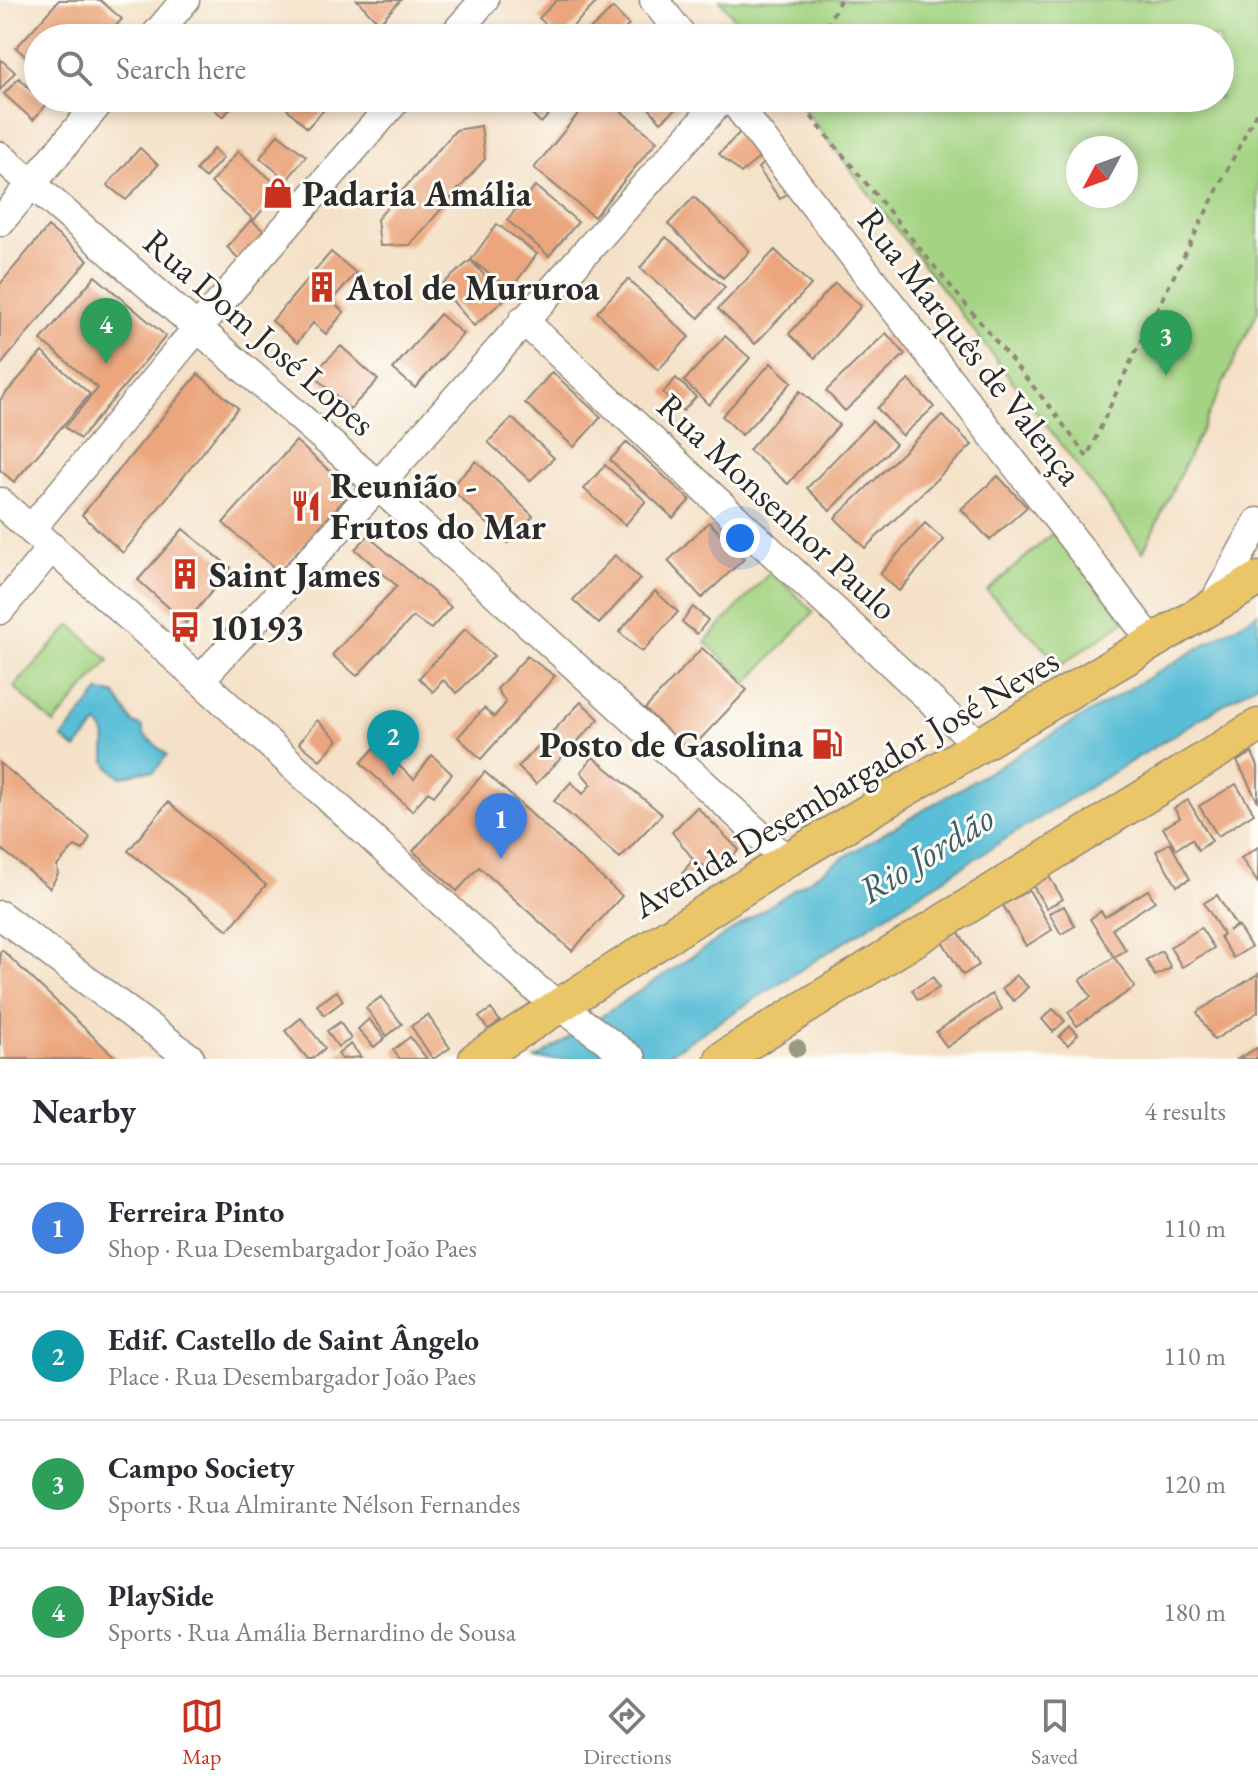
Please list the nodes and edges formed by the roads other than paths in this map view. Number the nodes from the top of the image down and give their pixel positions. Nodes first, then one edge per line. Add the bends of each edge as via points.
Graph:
1 (185, 0) edge
2 (484, 0) edge
3 (654, 0) edge
4 (165, 24) edge
5 (463, 24) edge
6 (673, 24) edge
7 (91, 112) edge
8 (386, 112) edge
9 (710, 112) edge
10 (742, 112) edge
11 (0, 156) edge
12 (33, 183) junction
13 (0, 222) edge
14 (523, 320) junction
15 (197, 328) junction
16 (378, 486) junction
17 (0, 502) edge
18 (1258, 522) edge
19 (42, 538) junction
20 (1258, 579) edge
21 (1212, 606) junction
22 (0, 610) edge
23 (1152, 641) junction
24 (200, 680) junction
25 (1258, 726) edge
26 (981, 747) junction
27 (787, 860) junction
28 (0, 915) edge
29 (564, 1011) junction
30 (190, 1058) edge
31 (476, 1059) edge
32 (632, 1059) edge
33 (722, 1059) edge

1 - 4 street
2 - 5 street
3 - 6 street
7 - 12 street
8 - 15 street
9 - 14 street
10 - 23 street, Rua Marquês de Valença
11 - 12 street, Rua Dom José Lopes
12 - 13 street
12 - 15 street, Rua Dom José Lopes
14 - 16 street
14 - 26 street, Rua Monsenhor Paulo
15 - 16 street, Rua Dom José Lopes
15 - 19 street
16 - 24 street
16 - 27 street, Rua Dom José Lopes
17 - 19 street
18 - 21 street
19 - 22 street
19 - 24 street
20 - 21 main road, Avenida Desembargador José Neves
21 - 23 main road, Avenida Desembargador José Neves
23 - 26 main road, Avenida Desembargador José Neves
24 - 29 street
25 - 33 main road
26 - 27 main road, Avenida Desembargador José Neves
27 - 29 main road, Avenida Desembargador José Neves
28 - 30 street
29 - 31 main road, Avenida Desembargador José Neves
29 - 32 street

